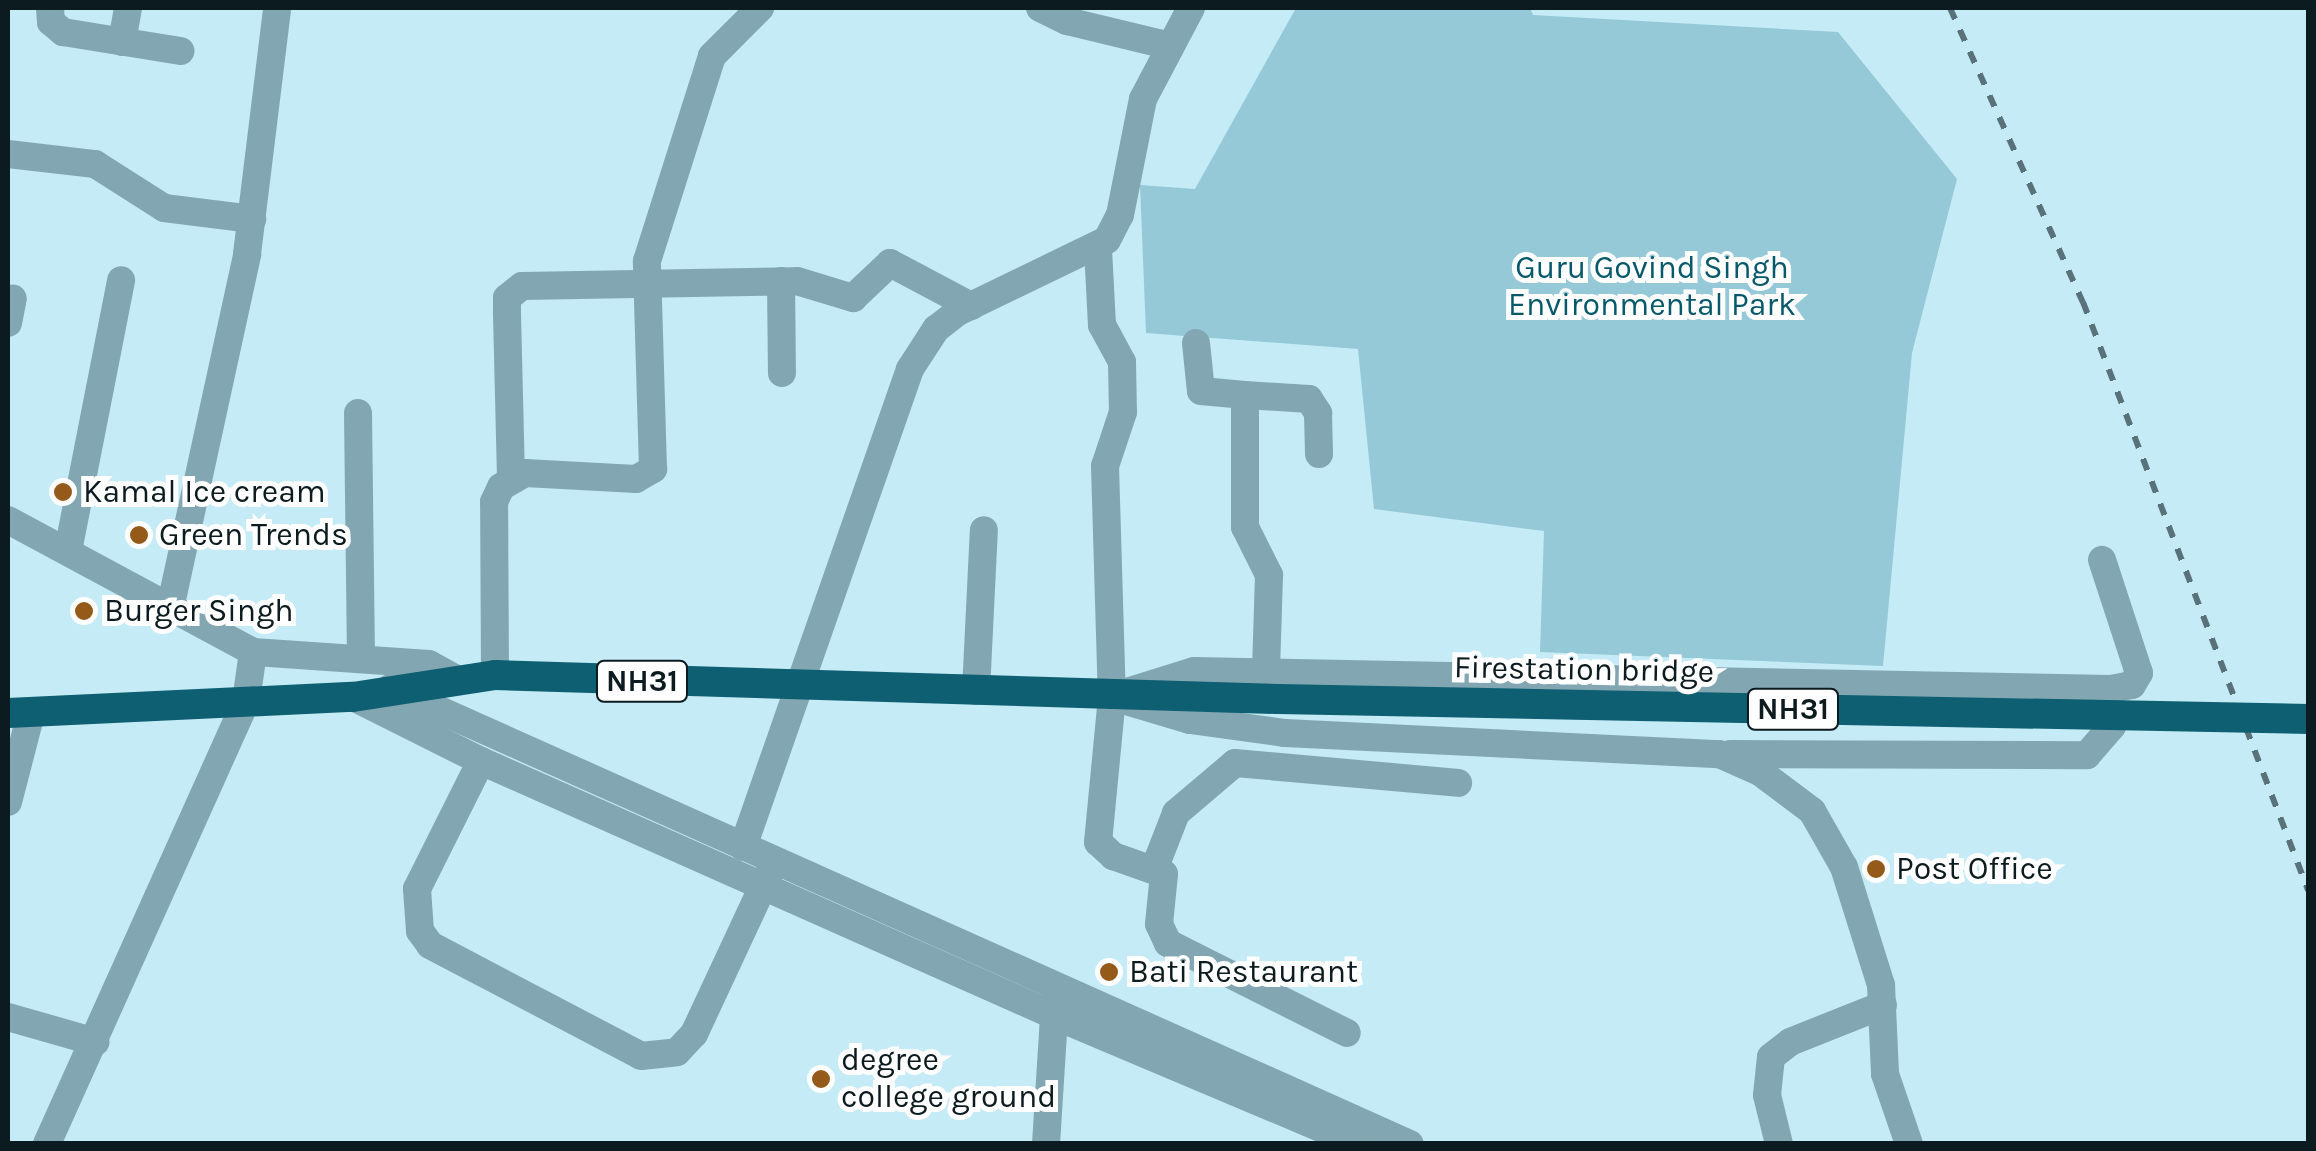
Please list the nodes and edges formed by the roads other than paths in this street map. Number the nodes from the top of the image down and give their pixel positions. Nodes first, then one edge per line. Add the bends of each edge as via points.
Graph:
1 (50, 8) edge
2 (128, 8) edge
3 (277, 8) edge
4 (760, 8) edge
5 (1040, 8) edge
6 (1191, 8) edge
7 (122, 42) junction
8 (1170, 46) junction
9 (180, 51) dead end
10 (8, 154) edge
11 (252, 219) junction
12 (1098, 248) junction
13 (121, 280) dead end
14 (782, 281) junction
15 (644, 282) junction
16 (971, 306) junction
17 (1196, 343) dead end
18 (782, 372) dead end
19 (1244, 395) junction
20 (358, 413) dead end
21 (1319, 454) dead end
22 (512, 478) junction
23 (8, 520) edge
24 (984, 530) dead end
25 (68, 551) junction
26 (2102, 560) dead end
27 (171, 604) junction
28 (253, 652) junction
29 (361, 658) junction
30 (495, 675) junction
31 (456, 679) junction
32 (1272, 686) junction
33 (800, 687) junction
34 (390, 688) junction
35 (2100, 689) junction
36 (976, 691) junction
37 (353, 697) junction
38 (1112, 697) junction
39 (246, 700) junction
40 (19, 713) edge
41 (2308, 718) edge
42 (1719, 754) junction
43 (482, 762) junction
44 (1458, 784) dead end
45 (8, 802) edge
46 (743, 847) junction
47 (1155, 866) junction
48 (769, 874) junction
49 (1054, 1001) junction
50 (1883, 1004) junction
51 (8, 1017) edge
52 (1348, 1033) dead end
53 (96, 1042) junction
54 (47, 1144) edge
55 (1046, 1144) edge
56 (1360, 1144) edge
57 (1410, 1144) edge
58 (1780, 1144) edge
59 (1909, 1144) edge

1 - 7 street via 55,29
2 - 7 street
3 - 11 street
4 - 15 street via 712,56
5 - 8 street via 1066,21
6 - 8 street
7 - 9 street
8 - 12 street via 1135,123 1120,215
10 - 11 street via 95,164 164,208
11 - 27 street
12 - 16 street
12 - 38 street via 1102,325 1122,362 1123,412 1105,466
13 - 25 street
14 - 15 street
14 - 16 street via 853,298 890,263
14 - 18 street
15 - 22 street via 522,286 508,298
15 - 22 street via 653,470 636,479
16 - 33 street via 936,330 910,369
17 - 19 street via 1201,391
19 - 21 street via 1309,399 1318,414
19 - 32 street via 1245,527 1269,575
20 - 29 street
22 - 30 street via 494,502
23 - 25 street
24 - 36 street
25 - 27 street
26 - 35 street via 2138,673 2132,685
27 - 28 street
28 - 29 street
28 - 39 street
29 - 31 street via 429,664
30 - 31 highway, NH31
30 - 33 highway, NH31
31 - 34 highway, NH31
32 - 35 street
32 - 38 highway, NH31
32 - 41 highway, Firestation bridge / NH31, bridge
33 - 36 highway, NH31
33 - 46 street
34 - 37 highway, NH31
34 - 46 street
35 - 42 street via 2112,726 2087,755
36 - 38 highway, NH31
37 - 39 highway, NH31
37 - 43 street
38 - 42 street via 1190,720 1285,733
38 - 47 street via 1098,842 1113,856
39 - 40 highway, NH31
39 - 53 street
40 - 45 street
42 - 50 street via 1773,782 1812,811 1830,836
43 - 48 street
43 - 48 street via 416,889 420,932 430,945 641,1056 677,1052 694,1034
44 - 47 street via 1235,763 1176,813
46 - 48 street
47 - 52 street via 1164,874 1159,924 1168,944
48 - 49 street
49 - 55 street
49 - 56 street
49 - 57 street
50 - 58 street via 1790,1042 1771,1057 1767,1095
50 - 59 street via 1884,1074
51 - 53 street
53 - 54 street

